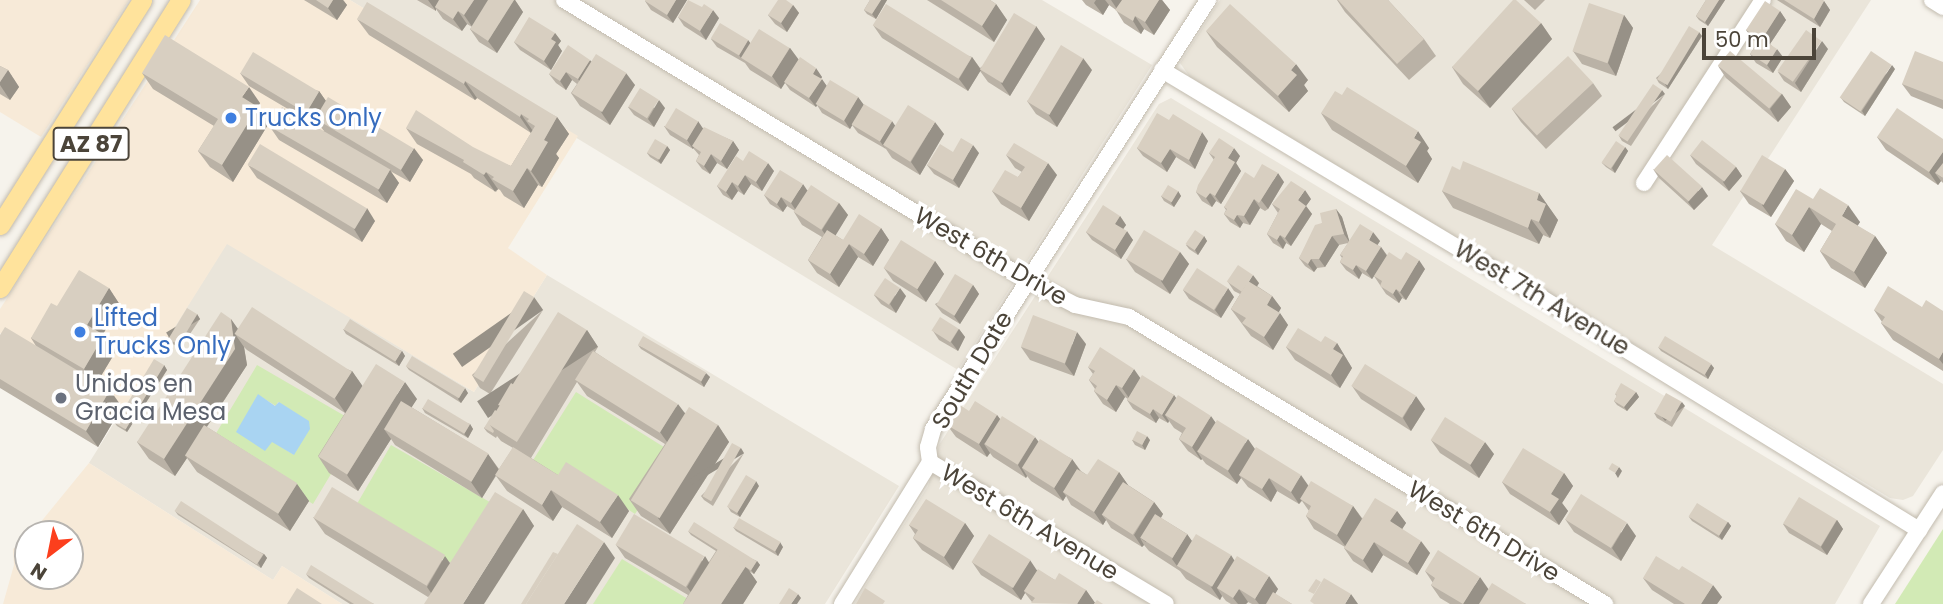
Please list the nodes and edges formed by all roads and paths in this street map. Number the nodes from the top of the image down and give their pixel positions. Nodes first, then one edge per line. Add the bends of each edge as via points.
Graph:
1 (142, 0) edge
2 (181, 0) edge
3 (564, 0) edge
4 (1208, 0) edge
5 (1763, 0) edge
6 (1931, 0) edge
7 (1943, 7) edge
8 (1162, 70) junction
9 (1644, 183) dead end
10 (0, 225) edge
11 (1027, 280) junction
12 (0, 288) edge
13 (929, 463) junction
14 (1943, 493) edge
15 (1919, 530) junction
16 (842, 604) edge
17 (1166, 604) edge
18 (1605, 604) edge
19 (1871, 604) edge

1 - 10 main road, AZ 87
2 - 12 main road, AZ 87
3 - 11 street, West 6th Drive
4 - 8 street, South Date
5 - 9 street
6 - 7 street
8 - 11 street, South Date
8 - 15 street, West 7th Avenue
11 - 13 street, South Date via 933,429
11 - 18 street, West 6th Drive via 1075,305 1129,317
13 - 16 street, South Date
13 - 17 street, West 6th Avenue
14 - 15 street
15 - 19 street

